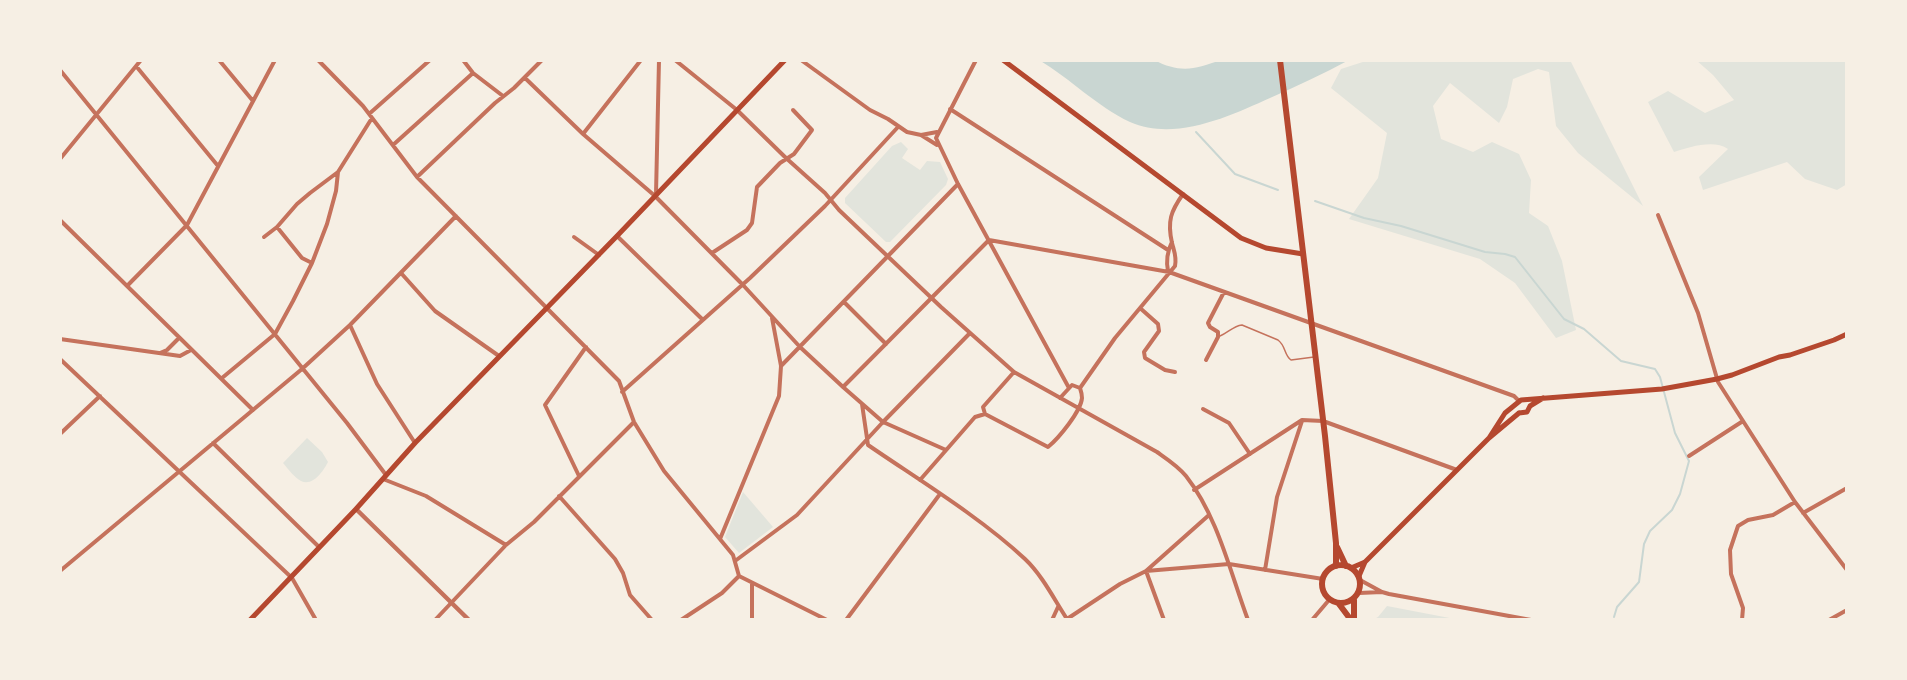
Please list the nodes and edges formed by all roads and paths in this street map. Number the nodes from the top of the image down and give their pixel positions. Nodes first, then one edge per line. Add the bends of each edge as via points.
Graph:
1 (141, 60) edge
2 (219, 60) edge
3 (275, 60) edge
4 (318, 60) edge
5 (430, 60) edge
6 (464, 60) edge
7 (542, 60) edge
8 (641, 60) edge
9 (659, 60) edge
10 (675, 60) edge
11 (785, 60) edge
12 (801, 60) edge
13 (976, 60) edge
14 (1003, 60) edge
15 (1280, 60) edge
16 (136, 66) junction
17 (60, 70) edge
18 (473, 73) junction
19 (525, 78) junction
20 (503, 96) junction
21 (253, 101) junction
22 (950, 109) junction
23 (738, 110) junction
24 (793, 110) dead end
25 (96, 115) junction
26 (371, 116) junction
27 (898, 127) junction
28 (938, 132) junction
29 (584, 134) junction
30 (921, 135) junction
31 (393, 145) junction
32 (938, 145) junction
33 (786, 158) junction
34 (60, 159) edge
35 (218, 166) junction
36 (338, 172) junction
37 (417, 177) junction
38 (958, 184) junction
39 (1183, 194) junction
40 (656, 196) junction
41 (831, 200) junction
42 (1658, 215) dead end
43 (456, 216) junction
44 (60, 220) edge
45 (187, 225) junction
46 (277, 227) junction
47 (617, 236) junction
48 (264, 237) dead end
49 (574, 237) dead end
50 (989, 240) junction
51 (1172, 242) junction
52 (1168, 250) junction
53 (712, 253) junction
54 (1303, 254) junction
55 (599, 255) junction
56 (888, 256) junction
57 (312, 263) junction
58 (1169, 272) junction
59 (401, 273) junction
60 (743, 285) junction
61 (127, 286) junction
62 (1224, 292) junction
63 (932, 298) junction
64 (844, 302) junction
65 (547, 308) junction
66 (1140, 308) junction
67 (772, 318) junction
68 (702, 319) junction
69 (1311, 323) junction
70 (350, 325) junction
71 (970, 333) junction
72 (275, 334) junction
73 (1847, 334) edge
74 (1218, 337) junction
75 (179, 338) junction
76 (60, 339) edge
77 (886, 344) junction
78 (586, 347) junction
79 (800, 347) junction
80 (191, 350) junction
81 (159, 353) junction
82 (500, 356) junction
83 (1315, 356) junction
84 (60, 359) edge
85 (1206, 360) dead end
86 (781, 366) junction
87 (302, 369) junction
88 (1014, 372) junction
89 (1174, 372) dead end
90 (222, 378) junction
91 (1717, 379) junction
92 (843, 387) junction
93 (1069, 388) junction
94 (1080, 388) junction
95 (622, 392) junction
96 (100, 396) junction
97 (1060, 398) junction
98 (862, 403) junction
99 (1517, 403) junction
100 (1528, 403) junction
101 (1078, 407) junction
102 (1203, 409) dead end
103 (253, 410) junction
104 (1519, 413) junction
105 (986, 414) junction
106 (1302, 420) junction
107 (1323, 421) junction
108 (1743, 421) junction
109 (634, 422) junction
110 (883, 422) junction
111 (60, 434) edge
112 (1489, 438) junction
113 (867, 440) junction
114 (213, 442) junction
115 (415, 443) junction
116 (946, 450) junction
117 (1250, 454) junction
118 (1689, 456) dead end
119 (1457, 470) junction
120 (179, 471) junction
121 (579, 476) junction
122 (385, 477) junction
123 (920, 480) junction
124 (1847, 488) edge
125 (1194, 490) junction
126 (940, 494) junction
127 (559, 496) junction
128 (1795, 502) junction
129 (356, 509) junction
130 (1803, 513) junction
131 (1209, 515) junction
132 (720, 539) junction
133 (1336, 543) junction
134 (507, 545) junction
135 (320, 548) junction
136 (735, 561) junction
137 (1365, 561) junction
138 (1229, 564) junction
139 (1336, 566) junction
140 (1349, 567) junction
141 (60, 570) edge
142 (1265, 570) junction
143 (1847, 570) edge
144 (1146, 571) junction
145 (739, 576) junction
146 (292, 578) junction
147 (1360, 578) junction
148 (1323, 579) junction
149 (752, 583) junction
150 (1382, 592) junction
151 (1359, 593) junction
152 (1329, 600) junction
153 (1353, 600) junction
154 (451, 603) junction
155 (1339, 604) junction
156 (1058, 606) junction
157 (1847, 610) edge
158 (1067, 619) edge
159 (250, 620) edge
160 (316, 620) edge
161 (435, 620) edge
162 (469, 620) edge
163 (652, 620) edge
164 (681, 620) edge
165 (752, 620) edge
166 (827, 620) edge
167 (846, 620) edge
168 (1052, 620) edge
169 (1164, 620) edge
170 (1248, 620) edge
171 (1312, 620) edge
172 (1352, 620) edge
173 (1531, 620) edge
174 (1742, 620) edge
175 (1829, 620) edge

1 - 16 street
2 - 21 street
3 - 21 street
4 - 26 street
5 - 26 street
6 - 18 street
7 - 19 street
8 - 29 street
9 - 40 street
10 - 23 street
11 - 23 main road
12 - 27 street
13 - 22 street
14 - 39 main road
15 - 54 main road
16 - 25 street
16 - 35 street
17 - 25 street
18 - 20 street
18 - 31 street
19 - 20 street
19 - 29 street
20 - 37 street
21 - 35 street
22 - 28 street
22 - 52 street
23 - 33 street
23 - 40 main road
24 - 33 street via 812,130 794,154
25 - 34 street
25 - 45 street
26 - 31 street
26 - 36 street
27 - 30 street
27 - 41 street
28 - 30 street
28 - 32 street
29 - 40 street
30 - 32 street
31 - 37 street
32 - 38 street
33 - 41 street
33 - 53 street via 758,187 752,223 747,230
35 - 45 street
36 - 46 street via 297,204
36 - 57 street via 327,224
37 - 43 street
38 - 50 street
38 - 56 street
39 - 51 street via 1170,212
39 - 54 main road via 1241,238 1266,248
40 - 47 main road
40 - 53 street
41 - 56 street
41 - 60 street
42 - 91 street via 1698,313
43 - 59 street
43 - 65 street
44 - 61 street
45 - 61 street
45 - 72 street
46 - 48 street
46 - 57 street via 302,258
47 - 55 main road
47 - 68 street
49 - 55 street
50 - 58 street
50 - 63 street
50 - 93 street
51 - 52 street
51 - 58 street via 1176,261
52 - 58 street
53 - 60 street
54 - 69 main road
55 - 65 main road
56 - 63 street
56 - 64 street
57 - 72 street
58 - 62 street
58 - 66 street
59 - 70 street
59 - 82 street via 435,311
60 - 67 street
60 - 68 street
61 - 75 street
62 - 69 street
62 - 74 street via 1208,323
63 - 71 street
63 - 77 street
64 - 77 street
64 - 79 street
65 - 78 street
65 - 82 main road
66 - 89 street via 1159,327 1144,352 1146,358
66 - 94 street
67 - 79 street
67 - 86 street
68 - 95 street
69 - 83 main road
69 - 99 street via 1514,396
70 - 87 street
70 - 115 street via 377,384
71 - 88 street
71 - 110 street
72 - 87 street
72 - 90 street
73 - 91 main road
74 - 83 lane via 1242,325 1278,340 1291,360
74 - 85 street
75 - 80 street
75 - 81 street
76 - 81 street
77 - 92 street
78 - 95 street via 619,381
78 - 121 street via 545,405
79 - 86 street
79 - 92 street
80 - 81 street via 180,356
80 - 90 street
82 - 115 main road
83 - 107 main road
84 - 96 street
86 - 132 street via 779,396
87 - 103 street
87 - 122 street
88 - 97 street
88 - 105 street via 983,407
90 - 103 street
91 - 100 main road via 1665,388 1544,397
91 - 108 street
92 - 98 street
93 - 94 street
93 - 97 street
94 - 101 street
95 - 109 street
96 - 111 street
96 - 120 street
97 - 101 street
98 - 110 street
98 - 113 street
99 - 100 main road
99 - 104 main road
99 - 112 main road via 1500,418
100 - 104 main road via 1527,412
101 - 105 street via 1048,447
101 - 125 street via 1173,463
102 - 117 street via 1229,423
103 - 114 street
104 - 112 main road
105 - 116 street via 975,417
106 - 107 street
106 - 117 street
106 - 142 street via 1277,497
107 - 119 street
107 - 133 main road
108 - 118 street
108 - 128 street
109 - 121 street
109 - 132 street via 664,471
110 - 113 street
110 - 116 street
112 - 119 main road
113 - 123 street via 868,445
113 - 136 street via 797,514
114 - 120 street
114 - 135 street
115 - 122 main road
116 - 123 street
117 - 125 street
119 - 137 main road
120 - 141 street
120 - 146 street
121 - 127 street
122 - 129 main road
122 - 134 street via 426,496
123 - 126 street
124 - 130 street
125 - 131 street
126 - 156 street via 1026,559
126 - 167 street
127 - 134 street
127 - 163 street via 615,559 630,595
128 - 130 street
128 - 174 street via 1738,526 1730,550 1731,574 1743,608
129 - 135 main road
129 - 154 street
130 - 143 street
131 - 138 street
131 - 144 street
132 - 136 street
133 - 139 main road
133 - 140 main road
134 - 154 street
135 - 146 main road
136 - 145 street
137 - 140 main road
137 - 147 main road
138 - 142 street
138 - 144 street
138 - 170 street
139 - 140 main road
139 - 148 main road
140 - 147 main road
142 - 148 street
144 - 158 street
144 - 169 street
145 - 149 street
145 - 164 street via 722,593
146 - 159 main road
146 - 160 street
147 - 150 street
147 - 151 main road
148 - 152 main road via 1324,594
149 - 165 street
149 - 166 street
150 - 151 street
150 - 173 street
151 - 153 main road
152 - 155 main road
152 - 171 street
153 - 155 main road
153 - 172 main road
154 - 161 street
154 - 162 street
155 - 172 main road
156 - 158 street
156 - 168 street
157 - 175 street

